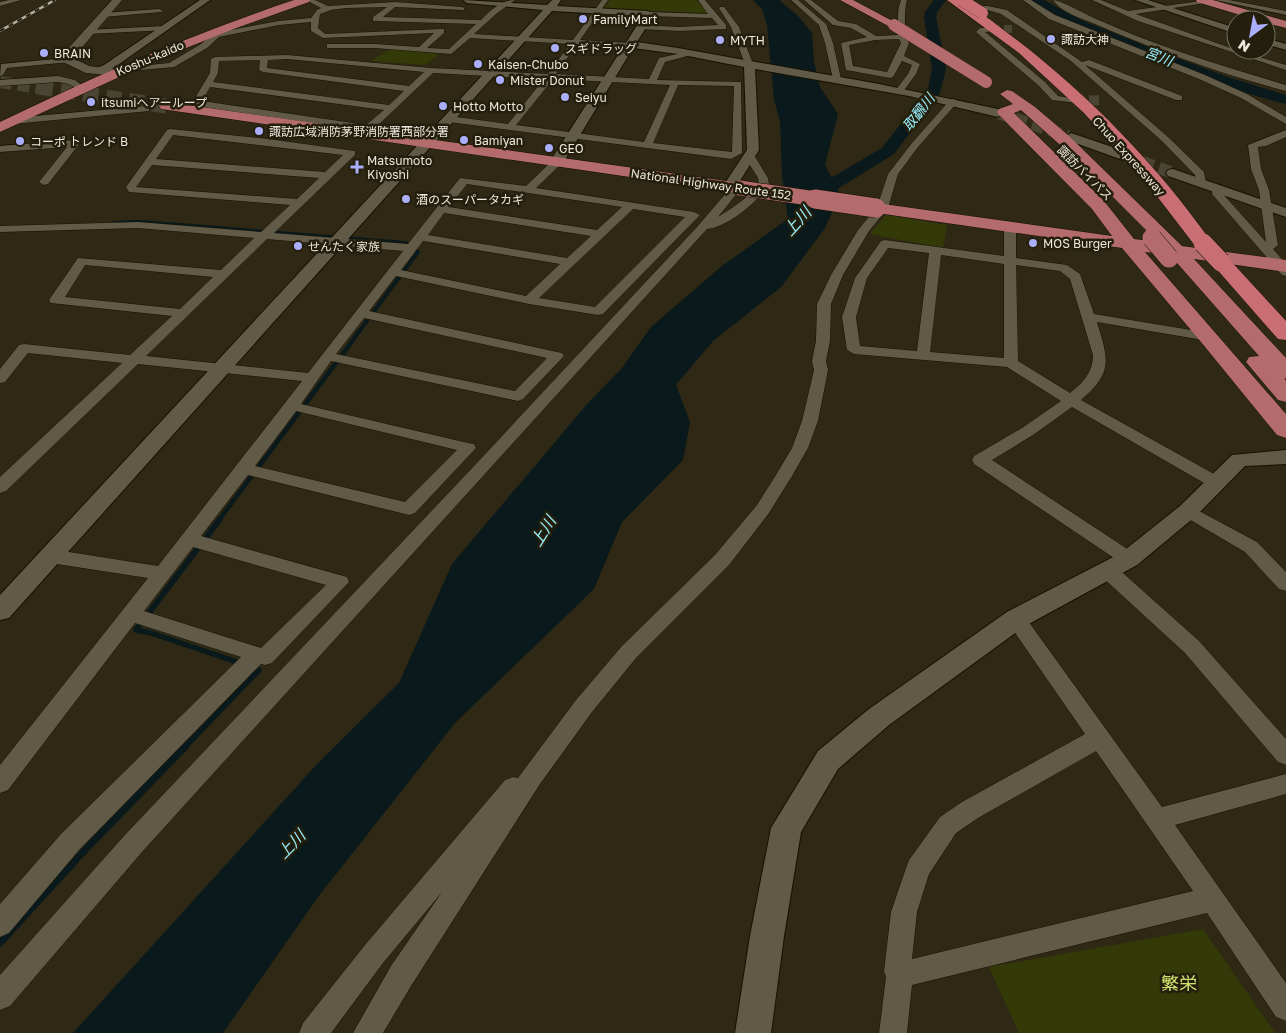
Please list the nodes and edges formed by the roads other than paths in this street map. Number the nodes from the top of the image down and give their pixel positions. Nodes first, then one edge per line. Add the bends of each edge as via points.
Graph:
1 (18, 0) edge
2 (117, 0) edge
3 (206, 0) edge
4 (304, 0) edge
5 (309, 0) edge
6 (467, 0) edge
7 (512, 0) edge
8 (605, 0) edge
9 (701, 0) edge
10 (716, 0) edge
11 (794, 0) edge
12 (807, 0) edge
13 (844, 0) edge
14 (952, 0) edge
15 (1056, 0) edge
16 (1095, 0) edge
17 (1139, 0) edge
18 (1218, 0) edge
19 (1203, 1) edge
20 (0, 4) edge
21 (395, 4) junction
22 (554, 4) edge
23 (503, 6) junction
24 (904, 6) edge
25 (1020, 7) edge
26 (326, 8) junction
27 (1164, 8) junction
28 (972, 9) edge
29 (598, 10) junction
30 (159, 11) dead end
31 (1130, 13) junction
32 (1286, 13) edge
33 (648, 14) junction
34 (103, 15) junction
35 (715, 16) junction
36 (314, 20) junction
37 (393, 20) junction
38 (448, 20) junction
39 (482, 22) junction
40 (1286, 25) edge
41 (641, 27) junction
42 (165, 28) junction
43 (1029, 28) junction
44 (1226, 28) edge
45 (678, 29) junction
46 (992, 29) dead end
47 (1015, 29) tunnel mouth
48 (238, 30) junction
49 (87, 32) junction
50 (384, 32) junction
51 (323, 36) junction
52 (468, 36) junction
53 (902, 37) junction
54 (875, 38) junction
55 (521, 39) junction
56 (236, 40) dead end
57 (575, 42) junction
58 (630, 45) junction
59 (235, 49) dead end
60 (420, 50) junction
61 (677, 51) junction
62 (318, 52) dead end
63 (688, 53) junction
64 (264, 57) junction
65 (900, 57) junction
66 (1072, 57) junction
67 (233, 58) junction
68 (308, 58) junction
69 (1286, 58) edge
70 (67, 60) junction
71 (1267, 61) junction
72 (1248, 63) dead end
73 (1238, 64) dead end
74 (754, 65) junction
75 (1219, 66) junction
76 (1286, 68) edge
77 (96, 70) junction
78 (431, 70) junction
79 (116, 72) junction
80 (0, 73) edge
81 (290, 73) junction
82 (490, 73) junction
83 (550, 77) junction
84 (834, 78) junction
85 (608, 80) junction
86 (652, 82) junction
87 (675, 82) junction
88 (0, 83) edge
89 (206, 84) junction
90 (989, 86) junction
91 (80, 88) junction
92 (1286, 88) edge
93 (410, 89) junction
94 (258, 90) junction
95 (901, 91) junction
96 (1179, 98) dead end
97 (1103, 100) tunnel mouth
98 (1123, 100) junction
99 (951, 101) junction
100 (1074, 101) tunnel mouth
101 (166, 106) tunnel mouth
102 (389, 108) junction
103 (146, 109) dead end
104 (1006, 110) junction
105 (449, 119) junction
106 (1286, 121) edge
107 (4, 127) edge
108 (44, 127) dead end
109 (510, 127) junction
110 (1286, 133) edge
111 (574, 136) junction
112 (1071, 137) tunnel mouth
113 (428, 144) junction
114 (647, 145) junction
115 (0, 149) edge
116 (1125, 156) tunnel mouth
117 (750, 157) junction
118 (151, 162) junction
119 (556, 163) junction
120 (1173, 173) tunnel mouth
121 (327, 175) junction
122 (44, 182) dead end
123 (1201, 183) junction
124 (736, 187) junction
125 (1217, 188) junction
126 (528, 190) junction
127 (300, 202) junction
128 (631, 206) junction
129 (1266, 206) junction
130 (879, 208) junction
131 (442, 209) junction
132 (1286, 213) edge
133 (1010, 227) junction
134 (5, 229) edge
135 (701, 229) junction
136 (600, 234) junction
137 (264, 236) junction
138 (421, 237) junction
139 (1149, 238) junction
140 (0, 241) edge
141 (336, 242) junction
142 (1128, 244) junction
143 (412, 248) junction
144 (1266, 248) junction
145 (935, 251) junction
146 (1170, 255) junction
147 (1226, 257) junction
148 (569, 262) junction
149 (1012, 262) junction
150 (1284, 268) edge
151 (393, 272) junction
152 (223, 274) junction
153 (529, 300) junction
154 (183, 313) junction
155 (361, 313) junction
156 (1286, 316) edge
157 (1090, 317) junction
158 (1286, 334) edge
159 (1209, 337) junction
160 (327, 356) junction
161 (923, 356) junction
162 (135, 359) junction
163 (1011, 363) junction
164 (221, 368) junction
165 (1286, 372) edge
166 (311, 378) junction
167 (0, 379) edge
168 (1286, 389) edge
169 (1286, 395) edge
170 (1072, 401) junction
171 (292, 406) junction
172 (1286, 430) edge
173 (1286, 457) edge
174 (243, 468) junction
175 (1218, 483) junction
176 (0, 487) edge
177 (1188, 511) junction
178 (188, 539) junction
179 (50, 556) junction
180 (1129, 559) junction
181 (1107, 570) junction
182 (161, 573) junction
183 (1286, 584) edge
184 (4, 602) edge
185 (130, 614) junction
186 (1016, 619) junction
187 (257, 654) junction
188 (584, 706) junction
189 (1100, 737) junction
190 (1286, 755) edge
191 (0, 783) edge
192 (1286, 784) edge
193 (1157, 819) junction
194 (1213, 899) junction
195 (0, 924) edge
196 (900, 976) junction
197 (0, 996) edge
198 (1286, 1007) edge
199 (313, 1033) edge
200 (367, 1033) edge
201 (753, 1033) edge
202 (893, 1033) edge

1 - 20 street
2 - 34 main road
3 - 42 street
4 - 79 highway, Koshu-kaido via 232,24
5 - 26 street
6 - 23 street
7 - 23 street
8 - 29 street
9 - 35 street
10 - 74 street
11 - 84 street via 822,24 829,43
12 - 54 street via 836,23 853,26
13 - 90 highway, 諏訪バイパス, bridge via 892,25
14 - 28 highway, Chuo Expressway
15 - 75 street via 1074,12 1144,43
16 - 31 street
17 - 27 street
18 - 32 street
19 - 27 street
19 - 40 highway
21 - 26 street via 356,1
21 - 37 street via 376,19
21 - 38 street via 462,9
22 - 23 street
22 - 29 street
22 - 55 street
23 - 39 street
24 - 53 street
25 - 28 street
25 - 43 street
25 - 106 street via 1202,77 1244,96
26 - 36 street
27 - 31 street
27 - 44 street
28 - 147 highway, Chuo Expressway, bridge via 1037,62 1086,108 1203,243
28 - 147 highway, Chuo Expressway via 1047,62 1100,110 1145,157
29 - 33 street
29 - 57 street
30 - 34 street
31 - 71 street
33 - 35 street
33 - 41 street
34 - 49 main road
35 - 45 street via 723,27
36 - 48 street
36 - 51 street via 314,29
37 - 38 street
37 - 50 street
38 - 39 street
39 - 52 street
41 - 45 street
41 - 58 street
42 - 49 street
42 - 77 street via 108,67
43 - 47 street
43 - 66 street
45 - 61 street via 682,48
46 - 100 street via 980,32 1055,98
48 - 56 street
48 - 79 street via 217,35 170,65
49 - 70 main road via 68,54
50 - 51 street
50 - 60 street via 441,31
51 - 60 street via 322,47 375,46
52 - 55 street
52 - 60 street via 451,52
53 - 54 street
53 - 65 street via 905,43
54 - 65 street via 845,43 849,68 890,75
55 - 57 street
55 - 82 street
57 - 58 street
57 - 83 street
58 - 61 street
58 - 85 street
59 - 67 street
61 - 63 street
62 - 68 street
63 - 74 street
63 - 86 street via 662,60
64 - 67 street
64 - 68 street
64 - 81 street via 262,70
65 - 95 street via 916,64
66 - 96 street
66 - 98 street
67 - 89 street via 216,59 214,73
68 - 78 street
69 - 71 street
70 - 77 main road via 82,68
70 - 80 street via 4,66
71 - 72 street
71 - 76 street
73 - 75 street
74 - 84 street
74 - 117 street via 753,150
75 - 92 street
77 - 79 main road
78 - 82 street
78 - 93 street
79 - 91 highway, Koshu-kaido
81 - 93 street
81 - 94 street
82 - 83 street
82 - 105 street
83 - 85 street
83 - 109 street
84 - 95 street
85 - 86 street
85 - 111 street
86 - 87 street
87 - 114 street
87 - 114 street via 738,84 737,153 730,156
88 - 91 street via 58,79 72,82
89 - 94 street
89 - 102 street via 196,103 199,105 366,128 371,127
90 - 104 highway, 諏訪バイパス
90 - 139 highway, 諏訪バイパス via 1091,172
90 - 146 highway via 1008,94 1060,136 1130,202
91 - 107 highway, Koshu-kaido
93 - 102 street
94 - 102 street
95 - 99 street
97 - 98 street
98 - 123 street via 1200,174
99 - 104 street
99 - 130 street via 894,174
101 - 113 highway, National Highway Route 152
103 - 107 street
104 - 139 highway, 諏訪バイパス via 1067,153
104 - 142 highway via 1004,112 1098,205
105 - 109 street
105 - 113 street
107 - 108 street
109 - 111 street
110 - 129 street via 1253,145
111 - 114 street
111 - 119 street
112 - 116 street
113 - 119 highway, National Highway Route 152
113 - 141 street
115 - 122 street via 75,143
117 - 124 street
117 - 135 street via 764,185 734,213
118 - 121 street
118 - 121 street via 170,132 351,153
118 - 127 street via 131,187 133,190
119 - 124 highway, National Highway Route 152
119 - 126 street
120 - 123 street
121 - 127 street
123 - 125 street
124 - 130 highway, National Highway Route 152, bridge
124 - 135 street
125 - 129 street
125 - 144 street via 1217,194
126 - 128 street
126 - 131 street via 464,180
127 - 137 street
128 - 136 street
128 - 153 street via 694,215 598,311
129 - 132 street
129 - 144 street via 1272,245
130 - 133 highway, National Highway Route 152
130 - 188 street via 837,275 824,304 821,370 816,396 800,448 784,476 763,509 722,560 629,652
131 - 136 street
131 - 138 street
133 - 142 highway, National Highway Route 152
133 - 149 street
134 - 137 street via 138,225
134 - 140 street
135 - 197 street via 133,844
136 - 148 street
137 - 141 street
137 - 152 street
138 - 143 street
138 - 148 street
139 - 146 highway, 諏訪バイパス, bridge
141 - 143 street
141 - 164 street
142 - 146 highway, National Highway Route 152
142 - 159 highway
143 - 151 street
144 - 150 street
145 - 149 street
145 - 161 street
145 - 161 street via 885,244 861,278 849,317 854,350
146 - 150 highway, National Highway Route 152
146 - 165 highway
146 - 168 highway, 諏訪バイパス
146 - 169 highway, 諏訪バイパス
147 - 156 highway, Chuo Expressway
147 - 158 highway, Chuo Expressway
148 - 153 street
149 - 157 street via 1063,268 1076,277
149 - 163 street
151 - 153 street
151 - 155 street
152 - 154 street
152 - 154 street via 82,261 56,300
154 - 162 street
155 - 160 street
155 - 160 street via 557,356 518,396
157 - 159 street
157 - 170 street via 1100,355 1099,368
159 - 172 highway
160 - 166 street
161 - 163 street
162 - 164 street
162 - 167 street via 24,348
162 - 176 street
163 - 170 street
164 - 166 street
164 - 179 street
166 - 171 street
170 - 175 street
170 - 180 street via 980,460
171 - 174 street
171 - 174 street via 468,448 409,509
173 - 175 street via 1239,460
174 - 178 street
175 - 177 street
177 - 180 street
177 - 183 street via 1251,546
178 - 182 street
178 - 187 street via 340,582 265,657
179 - 182 street
179 - 184 street
180 - 181 street
181 - 186 street
181 - 190 street via 1192,647
182 - 185 street
185 - 187 street
185 - 191 street
186 - 189 street
186 - 201 street via 879,717 828,760 786,828
187 - 195 street via 70,842
188 - 199 street via 566,720
188 - 200 street via 532,777
189 - 193 street
189 - 196 street via 948,825 915,877 904,912 897,972
192 - 193 street
193 - 194 street
194 - 196 street
194 - 198 street
196 - 202 street

